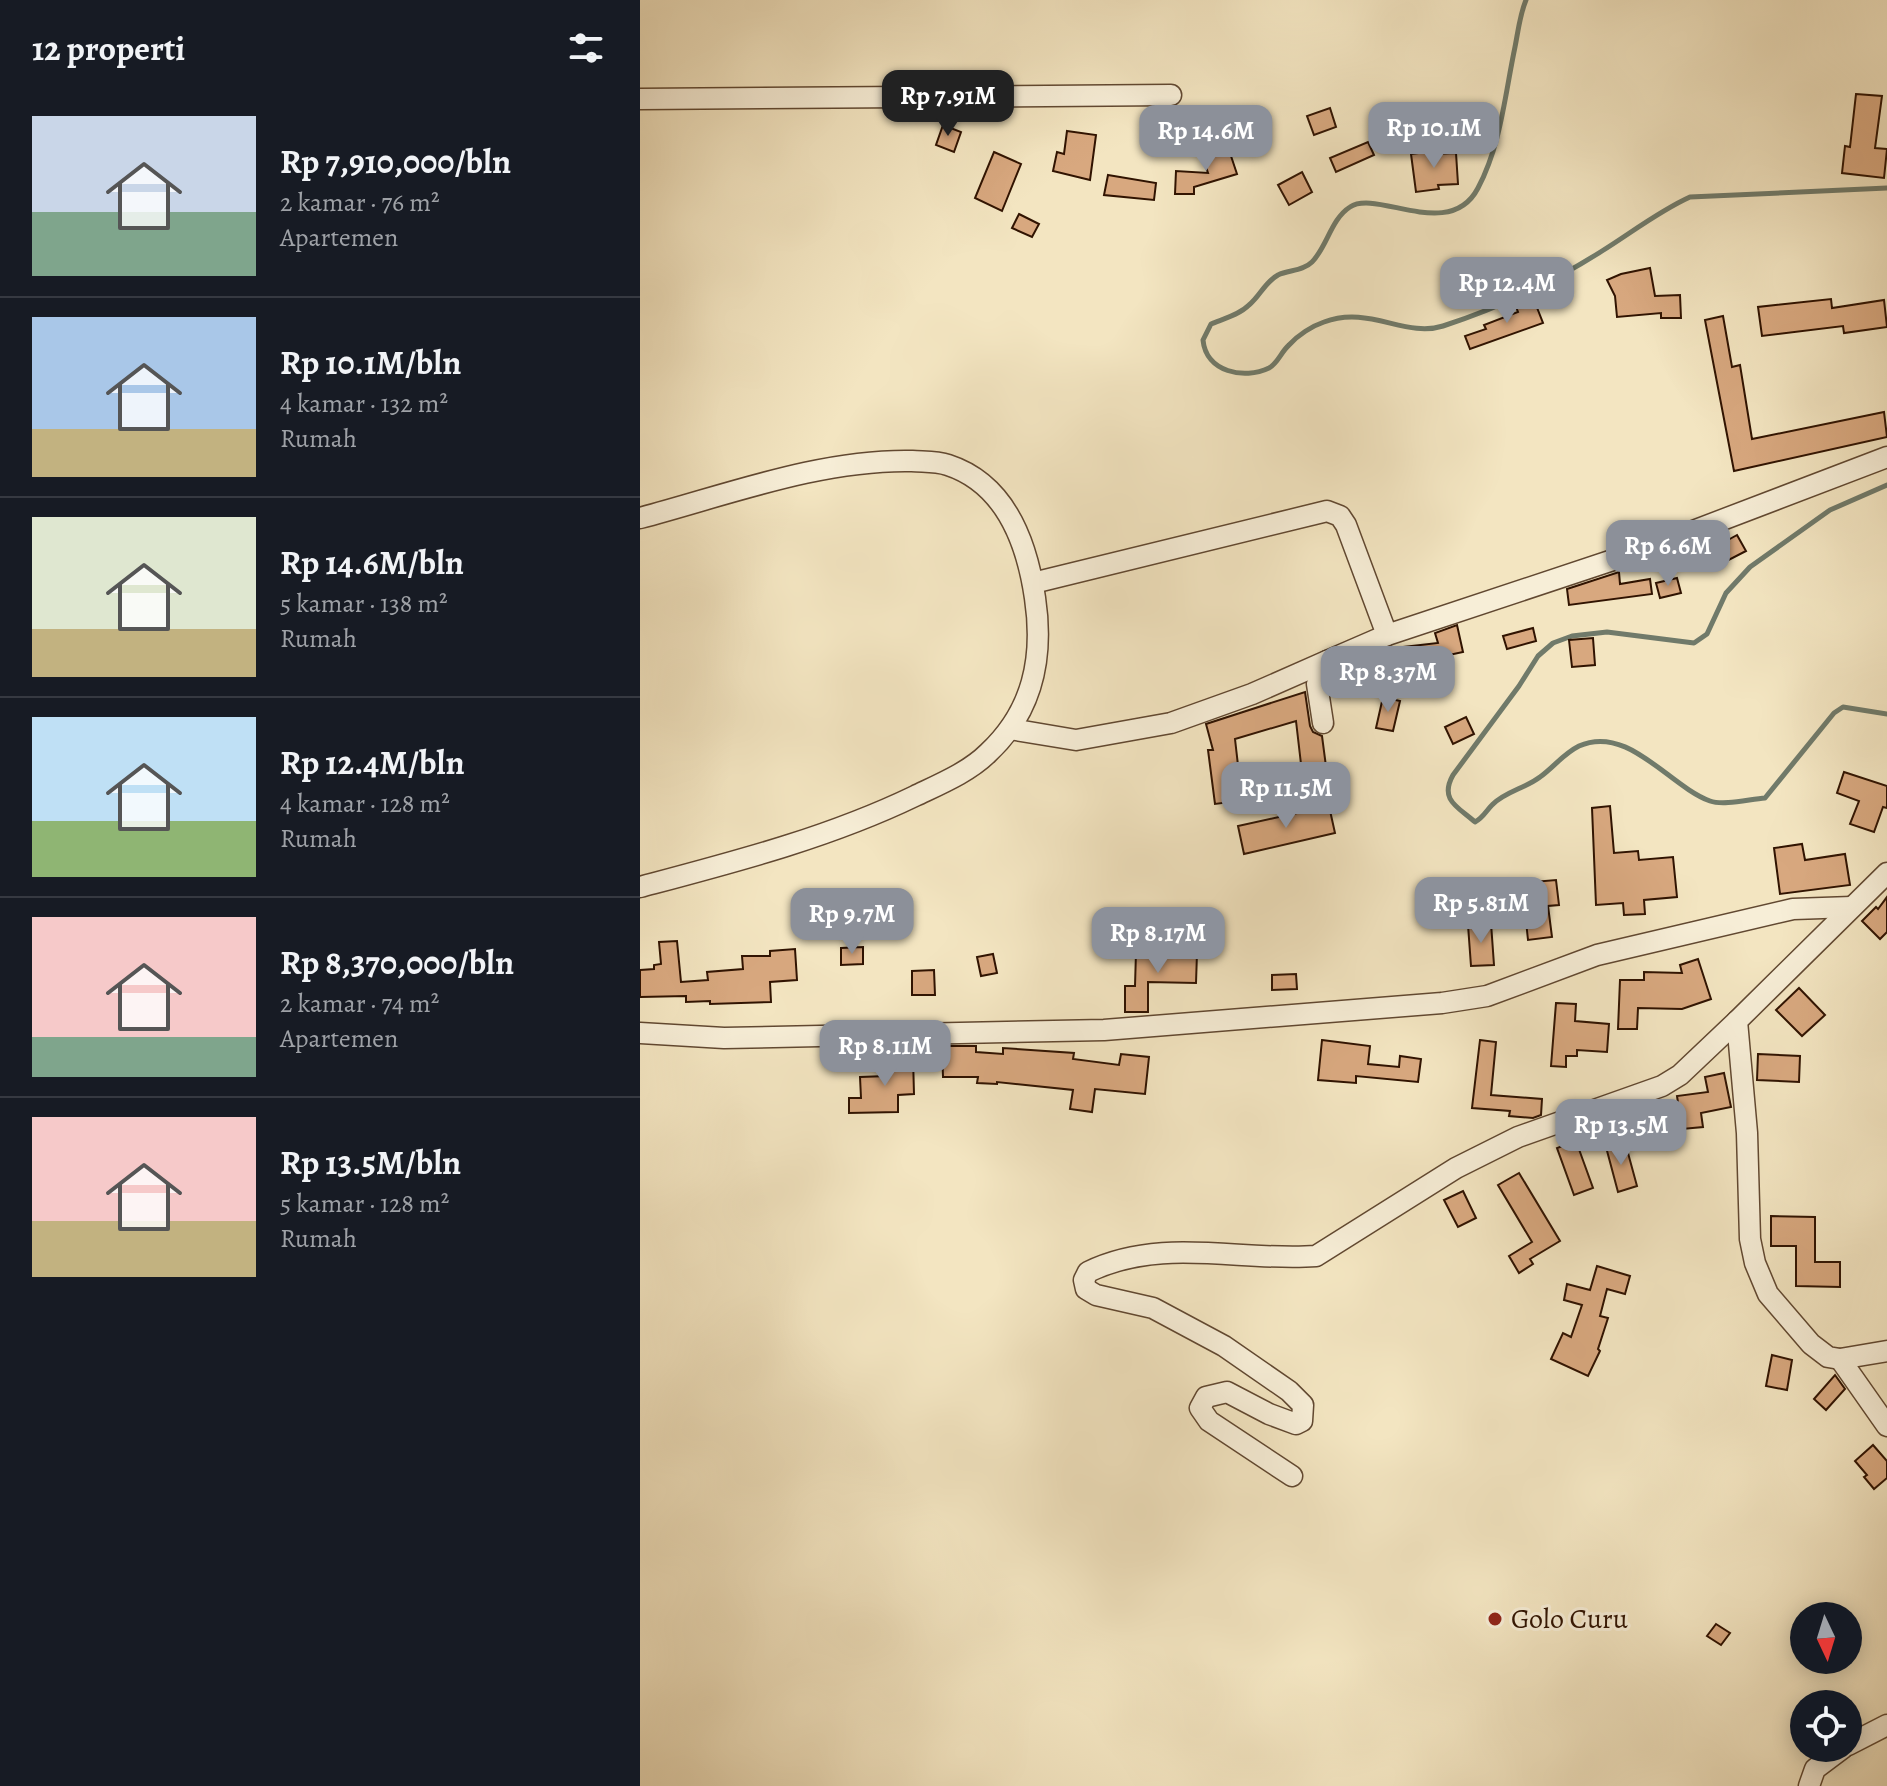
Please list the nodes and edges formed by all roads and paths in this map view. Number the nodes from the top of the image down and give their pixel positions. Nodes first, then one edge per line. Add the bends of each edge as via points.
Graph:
1 (1171, 95) dead end
2 (640, 99) edge
3 (1887, 457) edge
4 (640, 518) edge
5 (1033, 583) junction
6 (1387, 635) junction
7 (1327, 661) junction
8 (1323, 723) dead end
9 (1010, 729) junction
10 (1887, 873) edge
11 (640, 887) edge
12 (1852, 907) junction
13 (1737, 1021) junction
14 (640, 1033) edge
15 (1887, 1351) edge
16 (1840, 1359) junction
17 (1887, 1426) edge
18 (1292, 1476) dead end
19 (1887, 1725) edge
20 (1862, 1738) edge
21 (1824, 1762) edge
22 (1809, 1786) edge

1 - 2 street
3 - 6 street via 1646,549
4 - 5 street via 820,470 935,462 971,476 1005,507
5 - 6 street via 1327,511 1346,525
5 - 9 street via 1038,658 1026,704
6 - 7 street
7 - 8 street via 1317,684
7 - 9 street via 1171,723 1076,740
9 - 11 street via 987,755 869,818 744,860
10 - 12 street
12 - 13 street
12 - 14 street via 1793,909 1597,955 1487,996 1442,1003 1104,1030 724,1038
13 - 16 street via 1755,1263 1768,1294 1811,1344
13 - 18 street via 1662,1086 1518,1137 1456,1168 1316,1256 1186,1250 1088,1272 1086,1289 1096,1295 1153,1308 1224,1346 1289,1391 1303,1405 1302,1421 1296,1424 1227,1392 1206,1397 1200,1408 1209,1421
15 - 16 street
16 - 17 street
19 - 20 street
21 - 22 street via 1815,1769

